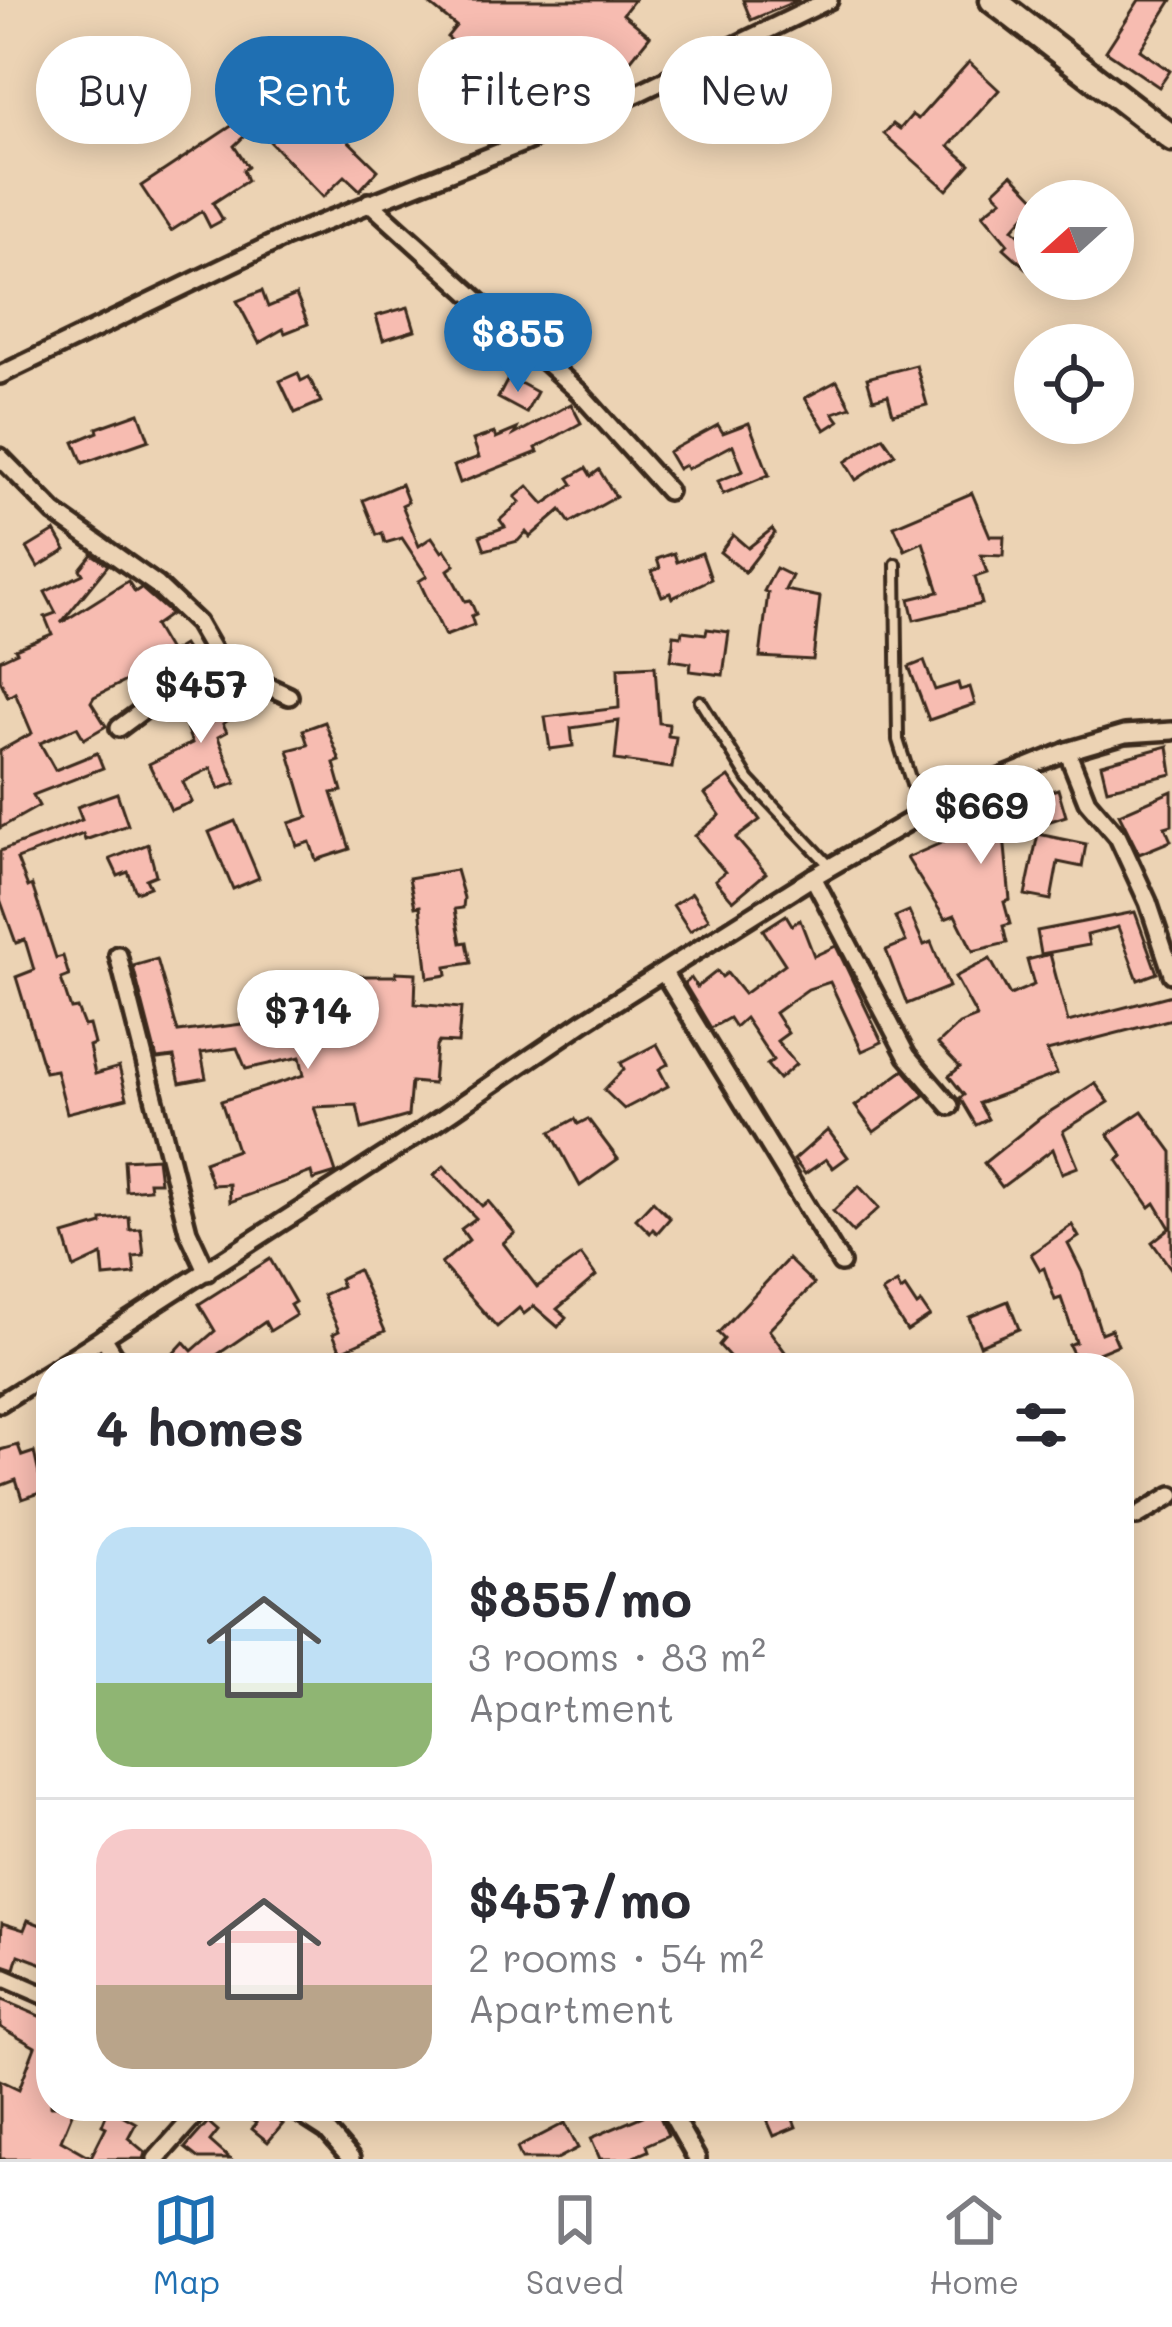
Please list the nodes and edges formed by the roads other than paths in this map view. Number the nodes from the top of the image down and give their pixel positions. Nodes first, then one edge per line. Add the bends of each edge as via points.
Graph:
1 (830, 0) edge
2 (993, 0) edge
3 (1172, 137) edge
4 (369, 202) junction
5 (0, 375) edge
6 (0, 457) edge
7 (668, 491) dead end
8 (896, 564) dead end
9 (216, 656) junction
10 (290, 696) dead end
11 (700, 701) dead end
12 (119, 728) dead end
13 (1172, 731) edge
14 (1066, 751) junction
15 (921, 814) junction
16 (830, 866) junction
17 (813, 877) junction
18 (118, 955) dead end
19 (664, 973) junction
20 (1172, 974) edge
21 (950, 1106) dead end
22 (841, 1263) dead end
23 (207, 1272) junction
24 (103, 1337) junction
25 (78, 1353) edge
26 (113, 1353) edge
27 (36, 1380) edge
28 (0, 1403) edge
29 (1172, 1495) edge
30 (1136, 1516) dead end
31 (0, 1976) edge
32 (36, 1992) edge
33 (190, 2121) edge
34 (311, 2121) edge
35 (675, 2121) edge
36 (156, 2159) edge
37 (351, 2159) edge
38 (697, 2159) edge

1 - 4 street via 601,109
2 - 3 main road
4 - 5 street
4 - 7 street via 579,392
6 - 9 street via 55,513 157,585 197,623
8 - 15 lane via 898,740
9 - 10 street
9 - 12 street
11 - 16 lane via 749,780
13 - 14 street
14 - 15 street
14 - 20 street via 1087,801 1118,837
15 - 16 street
16 - 17 street
17 - 19 street
17 - 21 street via 907,1056
18 - 23 street via 188,1231
19 - 22 street
19 - 23 street
23 - 24 street
24 - 25 street
24 - 26 street
27 - 28 street
29 - 30 street
31 - 32 street
33 - 36 street
34 - 37 street
35 - 38 street

